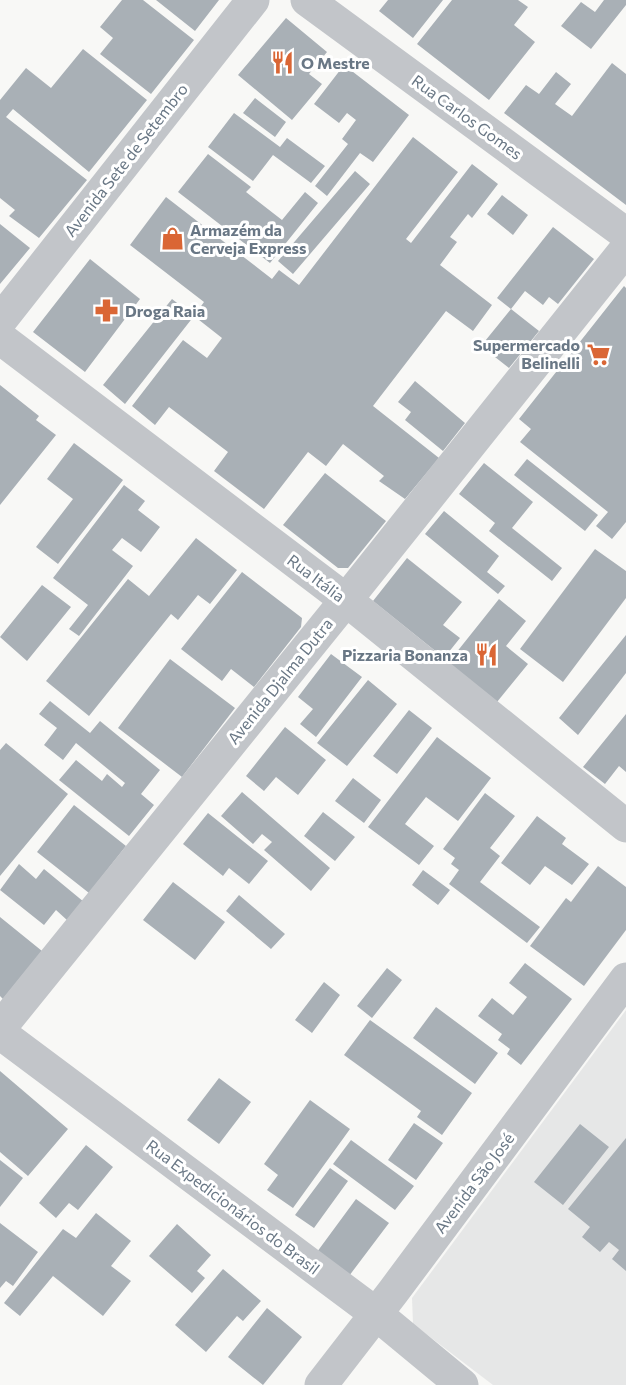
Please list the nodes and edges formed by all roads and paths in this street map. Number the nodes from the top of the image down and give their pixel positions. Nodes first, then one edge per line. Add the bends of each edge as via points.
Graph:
1 (254, 0) edge
2 (307, 0) edge
3 (626, 234) edge
4 (626, 249) edge
5 (0, 321) edge
6 (0, 339) edge
7 (346, 600) junction
8 (626, 826) edge
9 (626, 979) edge
10 (0, 1028) edge
11 (0, 1033) edge
12 (375, 1313) junction
13 (321, 1385) edge
14 (462, 1385) edge

1 - 5 street, Avenida Sete de Setembro
2 - 3 street, Rua Carlos Gomes
4 - 7 street, Avenida Djalma Dutra
6 - 7 street, Rua Itália
7 - 8 street, Rua Itália
7 - 10 street, Avenida Djalma Dutra
9 - 12 street, Avenida São José
11 - 12 street, Rua Expedicionários do Brasil
12 - 13 street, Avenida São José
12 - 14 street, Rua Expedicionários do Brasil

